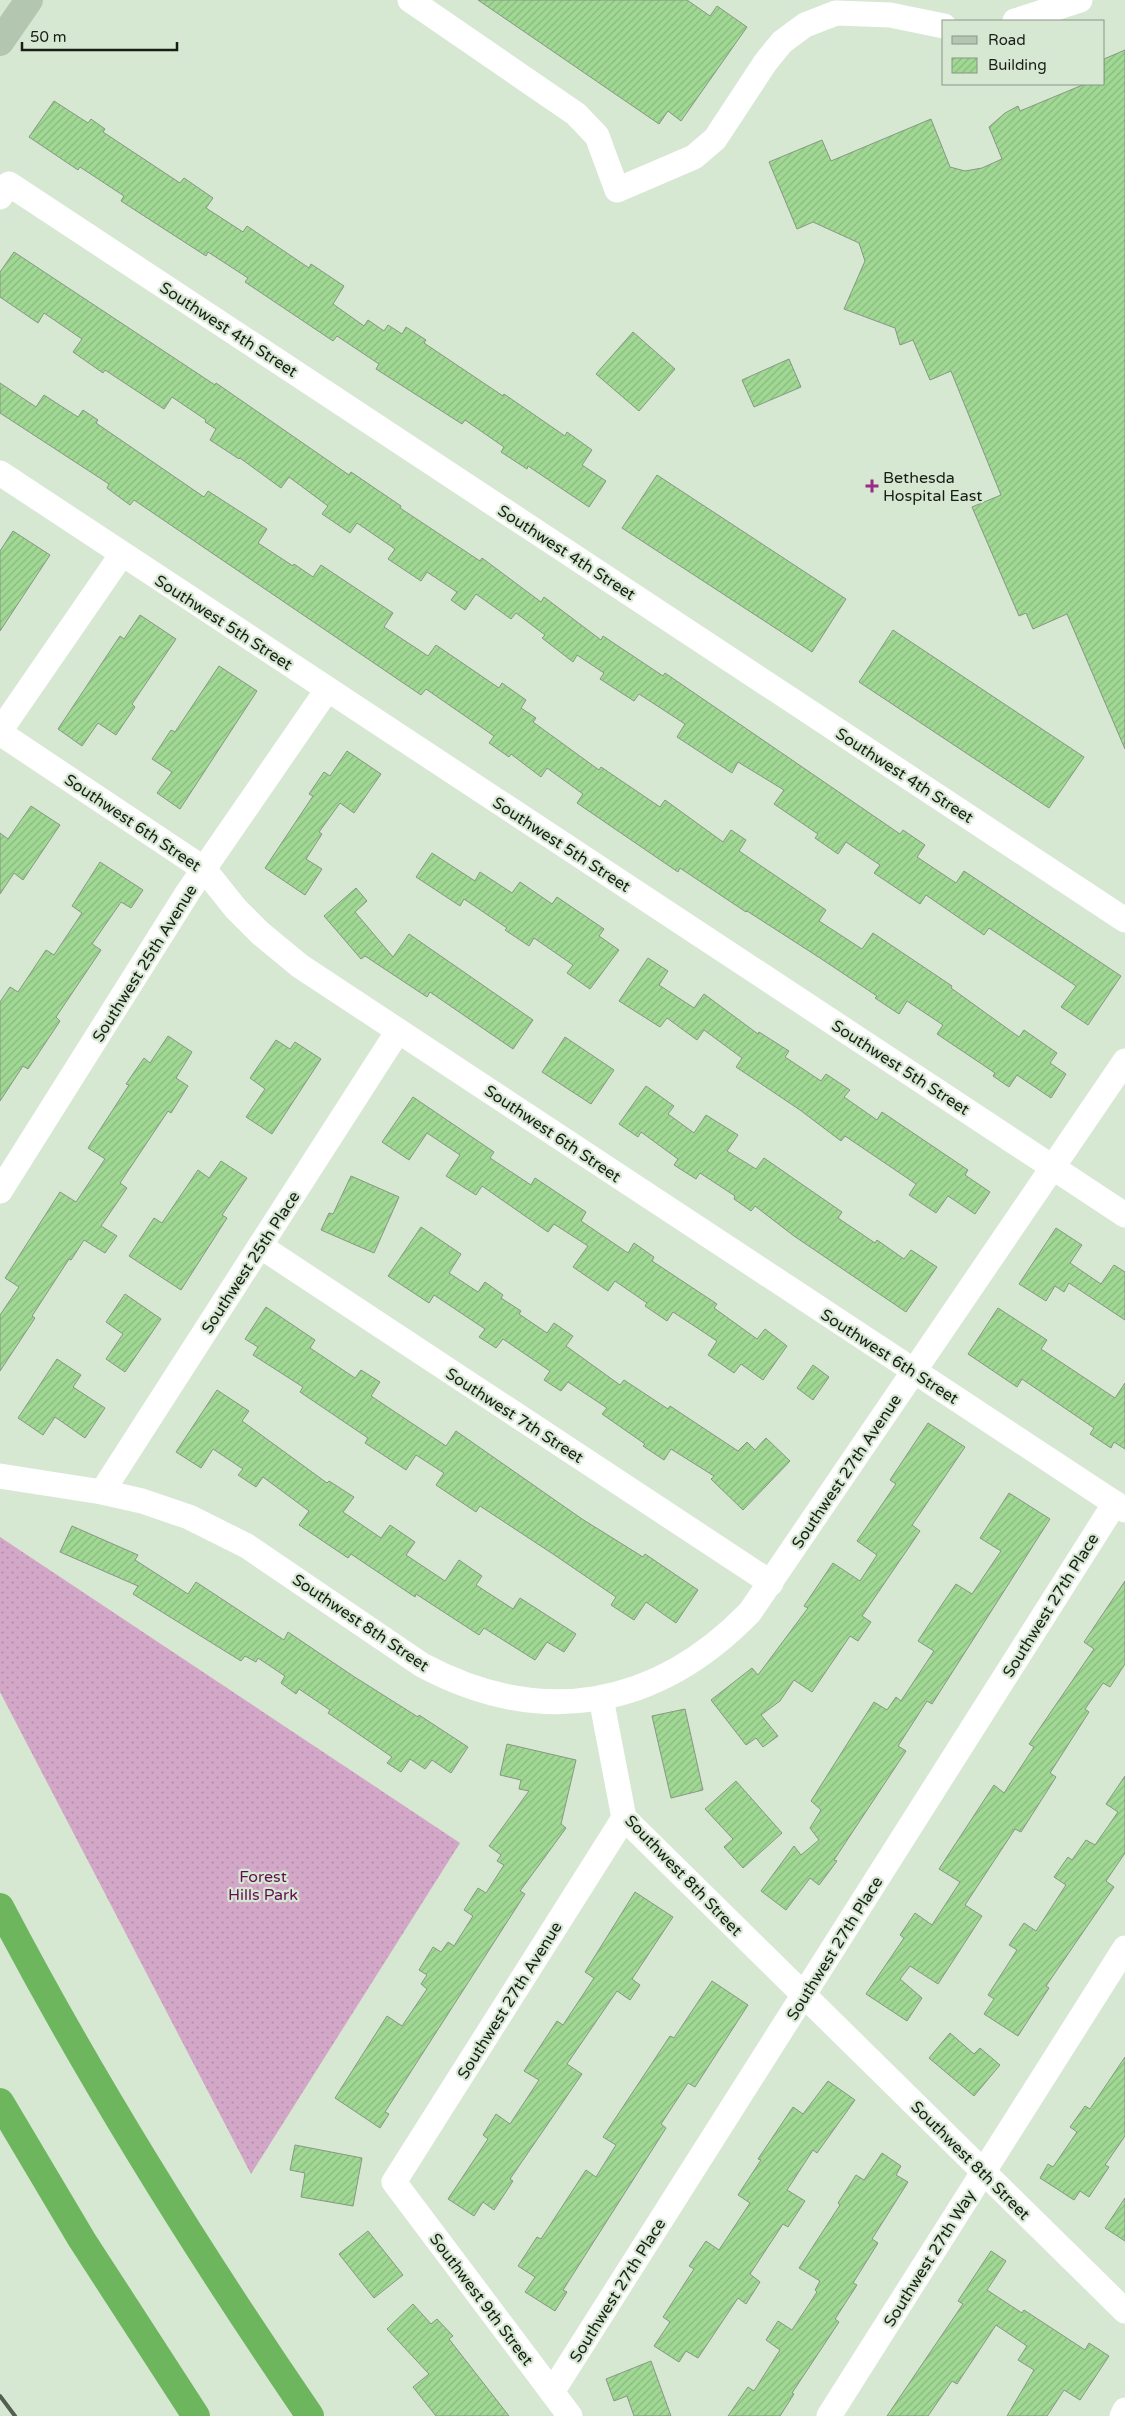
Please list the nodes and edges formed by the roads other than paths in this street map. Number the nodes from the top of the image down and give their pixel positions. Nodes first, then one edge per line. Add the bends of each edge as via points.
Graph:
1 (29, 0) edge
2 (410, 0) edge
3 (1080, 0) edge
4 (1018, 20) edge
5 (942, 26) edge
6 (0, 42) edge
7 (4, 191) edge
8 (0, 473) edge
9 (122, 554) junction
10 (327, 690) junction
11 (0, 732) edge
12 (204, 869) junction
13 (1125, 920) edge
14 (398, 1031) junction
15 (1125, 1060) edge
16 (1052, 1167) junction
17 (0, 1191) edge
18 (1125, 1215) edge
19 (260, 1246) junction
20 (912, 1371) junction
21 (0, 1476) edge
22 (102, 1492) junction
23 (1120, 1506) edge
24 (771, 1583) junction
25 (601, 1698) junction
26 (624, 1818) junction
27 (0, 1907) edge
28 (1125, 1948) edge
29 (804, 1995) junction
30 (0, 2102) edge
31 (983, 2172) junction
32 (394, 2182) joint
33 (1125, 2311) edge
34 (552, 2392) junction
35 (1125, 2410) edge
36 (196, 2416) edge
37 (310, 2416) edge
38 (570, 2416) edge
39 (829, 2416) edge
40 (1122, 2416) edge

1 - 6 street
2 - 5 street via 576,114 597,136 617,190 694,157 715,139 765,63 782,42 805,25 836,13 890,15
3 - 4 street
7 - 13 street, Southwest 4th Street
8 - 9 street, Southwest 5th Street
9 - 10 street, Southwest 5th Street
9 - 11 street
10 - 12 street, Southwest 25th Avenue
10 - 16 street, Southwest 5th Street
11 - 12 street, Southwest 6th Street
12 - 14 street, Southwest 6th Street via 260,933 300,966
12 - 17 street, Southwest 25th Avenue
14 - 19 street, Southwest 25th Place
14 - 20 street, Southwest 6th Street
15 - 16 street, Southwest 27th Avenue
16 - 18 street, Southwest 5th Street
16 - 20 street, Southwest 27th Avenue
19 - 22 street, Southwest 25th Place
19 - 24 street, Southwest 7th Street
20 - 23 street, Southwest 6th Street
20 - 24 street, Southwest 27th Avenue
21 - 22 street, Southwest 8th Street
22 - 25 street, Southwest 8th Street via 142,1501 219,1530 446,1678 513,1698 548,1702
23 - 29 street, Southwest 27th Place
24 - 25 street, Southwest 27th Avenue via 726,1637 698,1658 651,1683
25 - 26 street, Southwest 8th Street
26 - 29 street, Southwest 8th Street
26 - 32 street, Southwest 27th Avenue
27 - 37 highway via 158,2183
28 - 31 street, Southwest 27th Way
29 - 31 street, Southwest 8th Street
29 - 34 street, Southwest 27th Place
30 - 36 highway via 82,2240
31 - 33 street, Southwest 8th Street
31 - 39 street, Southwest 27th Way
32 - 34 street, Southwest 9th Street
34 - 38 street, Southwest 9th Street
35 - 40 street

